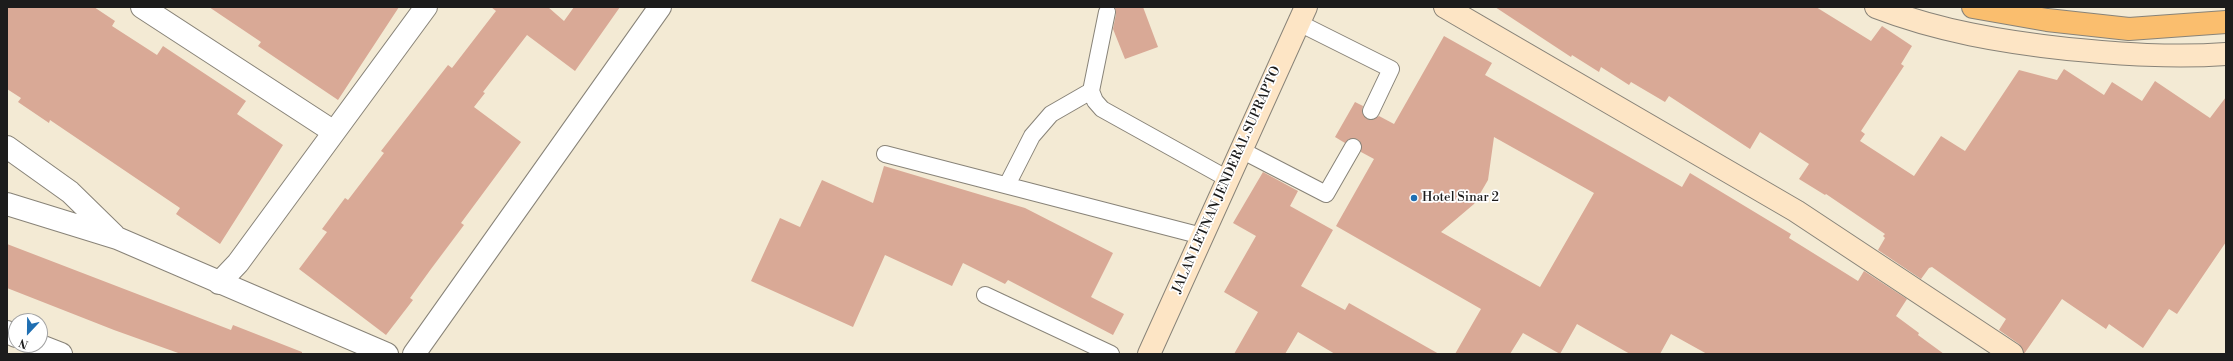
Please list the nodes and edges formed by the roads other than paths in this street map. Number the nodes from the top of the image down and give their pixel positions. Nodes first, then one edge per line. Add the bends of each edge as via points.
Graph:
1 (142, 7) edge
2 (426, 7) edge
3 (660, 7) edge
4 (1445, 7) edge
5 (1876, 7) edge
6 (1973, 7) edge
7 (1107, 12) dead end
8 (1303, 12) edge
9 (2226, 22) edge
10 (2226, 54) edge
11 (1090, 91) junction
12 (1371, 111) dead end
13 (334, 132) junction
14 (7, 147) edge
15 (1353, 147) dead end
16 (1241, 150) junction
17 (885, 154) dead end
18 (1228, 179) junction
19 (1007, 185) junction
20 (7, 204) edge
21 (1202, 236) junction
22 (117, 238) junction
23 (219, 283) junction
24 (985, 295) dead end
25 (48, 349) edge
26 (61, 354) edge
27 (387, 354) edge
28 (414, 354) edge
29 (1111, 354) edge
30 (1149, 354) edge
31 (2012, 354) edge

1 - 13 street
2 - 13 street
3 - 28 street
4 - 31 street via 1796,211
5 - 10 street via 1932,26 2004,42 2121,54
6 - 9 highway via 2047,20 2129,29
7 - 11 lane
8 - 12 lane via 1391,69
8 - 16 street, JALAN LETNAN JENDERAL SUPRAPTO
11 - 18 lane via 1102,109
11 - 19 lane via 1051,114 1036,130
13 - 23 street via 238,263
14 - 22 street via 70,192
15 - 16 lane via 1326,194
16 - 18 street, JALAN LETNAN JENDERAL SUPRAPTO
17 - 19 lane
18 - 21 street, JALAN LETNAN JENDERAL SUPRAPTO
19 - 21 lane
20 - 22 street
21 - 30 street, JALAN LETNAN JENDERAL SUPRAPTO
22 - 23 street
23 - 27 street
24 - 29 lane
25 - 26 street

